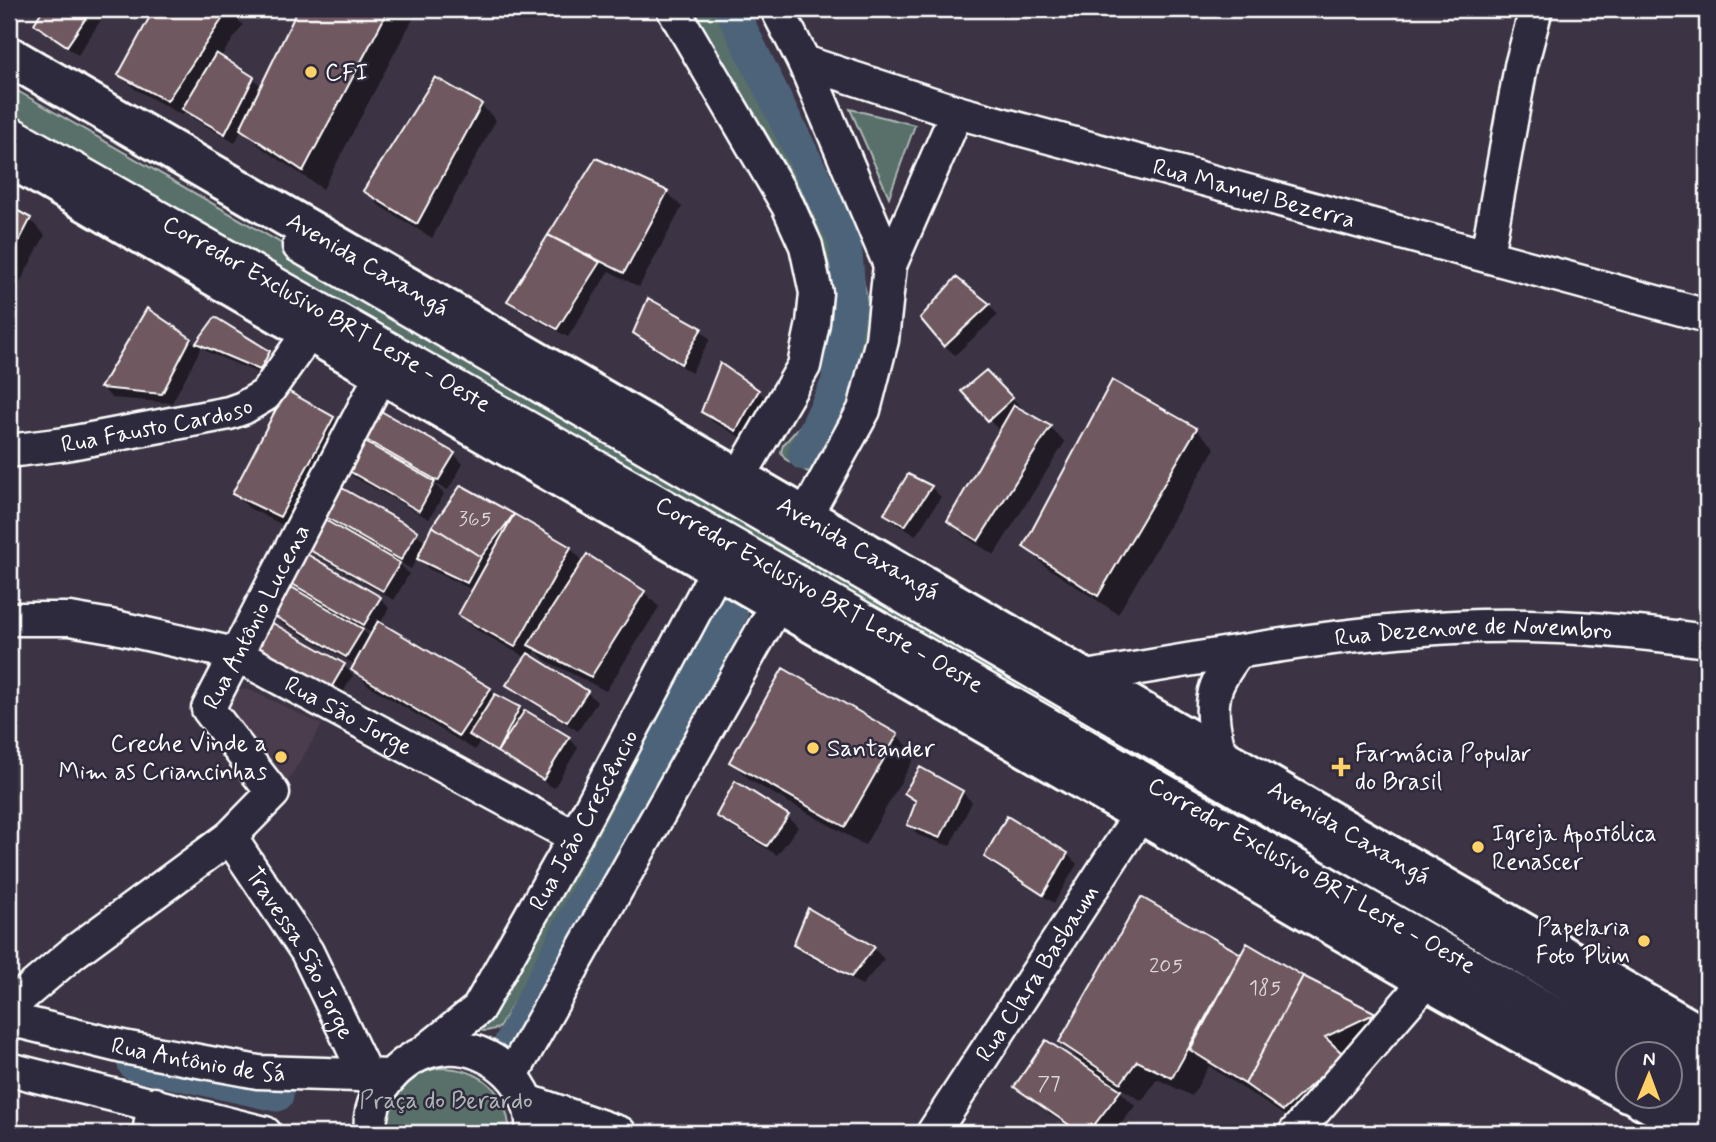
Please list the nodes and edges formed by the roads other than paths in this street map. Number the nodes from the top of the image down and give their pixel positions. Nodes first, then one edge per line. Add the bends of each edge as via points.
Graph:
1 (673, 9) edge
2 (777, 9) edge
3 (1536, 9) edge
4 (9, 56) edge
5 (804, 62) junction
6 (9, 78) edge
7 (957, 113) junction
8 (9, 132) edge
9 (9, 157) edge
10 (1487, 255) junction
11 (890, 265) junction
12 (1707, 316) edge
13 (310, 331) junction
14 (382, 373) junction
15 (9, 451) edge
16 (738, 479) junction
17 (805, 517) junction
18 (718, 568) junction
19 (778, 603) junction
20 (9, 619) edge
21 (1707, 641) edge
22 (1238, 652) junction
23 (235, 654) junction
24 (1081, 677) junction
25 (1221, 759) junction
26 (1141, 813) junction
27 (230, 837) junction
28 (575, 837) junction
29 (1427, 980) junction
30 (9, 1007) edge
31 (9, 1019) edge
32 (1707, 1039) edge
33 (1614, 1046) edge
34 (423, 1053) junction
35 (1707, 1065) edge
36 (9, 1069) edge
37 (379, 1075) junction
38 (1614, 1084) edge
39 (1684, 1085) edge
40 (520, 1088) junction
41 (1707, 1098) edge
42 (1662, 1110) edge
43 (152, 1119) edge
44 (265, 1133) edge
45 (371, 1133) edge
46 (532, 1133) edge
47 (620, 1133) edge
48 (933, 1133) edge
49 (1294, 1133) edge
50 (1705, 1133) edge

1 - 16 street via 788,206 806,246 816,293 804,366
2 - 5 street
3 - 10 street via 1521,66
4 - 16 main road, Avenida Caxangá
5 - 7 street, Rua Manuel Bezerra
5 - 11 street
6 - 35 street, Corredor Exclusivo BRT Leste - Oeste
7 - 10 street, Rua Manuel Bezerra
7 - 11 street
8 - 33 street, Corredor Exclusivo BRT Leste - Oeste
9 - 13 main road
10 - 12 street, Rua Manuel Bezerra
11 - 17 street via 882,340 864,410
13 - 14 main road
13 - 15 street, Rua Fausto Cardoso via 265,394 243,408
14 - 18 main road
14 - 23 street, Rua Antônio Lucena
16 - 17 main road, Avenida Caxangá
17 - 24 main road, Avenida Caxangá
18 - 19 main road
18 - 28 street, Rua João Crescêncio
19 - 26 main road
19 - 40 street
20 - 23 street, Rua São Jorge via 70,619
21 - 22 street, Rua Dezenove de Novembro via 1568,626 1480,626 1396,631
22 - 24 street, Rua Dezenove de Novembro
22 - 25 street via 1213,695 1213,726
23 - 27 street, Rua Antônio Lucena via 208,709 274,793
23 - 28 street, Rua São Jorge
24 - 25 main road, Avenida Caxangá
25 - 32 main road, Avenida Caxangá
26 - 29 main road
26 - 48 street, Rua Clara Basbaum
27 - 30 street via 74,952
27 - 37 street, Travessa São Jorge via 307,952
28 - 34 street, Rua João Crescêncio via 478,1009
29 - 38 main road
29 - 49 street
31 - 37 street, Rua Antônio de Sá via 123,1047 258,1072
34 - 37 street, Rua João Crescêncio
34 - 40 street via 447,1048 471,1051 494,1060
36 - 43 street, Rua Antônio de Sá
37 - 45 street
39 - 41 street
40 - 46 street
40 - 47 street
42 - 50 main road
43 - 44 street, Rua Antônio de Sá

